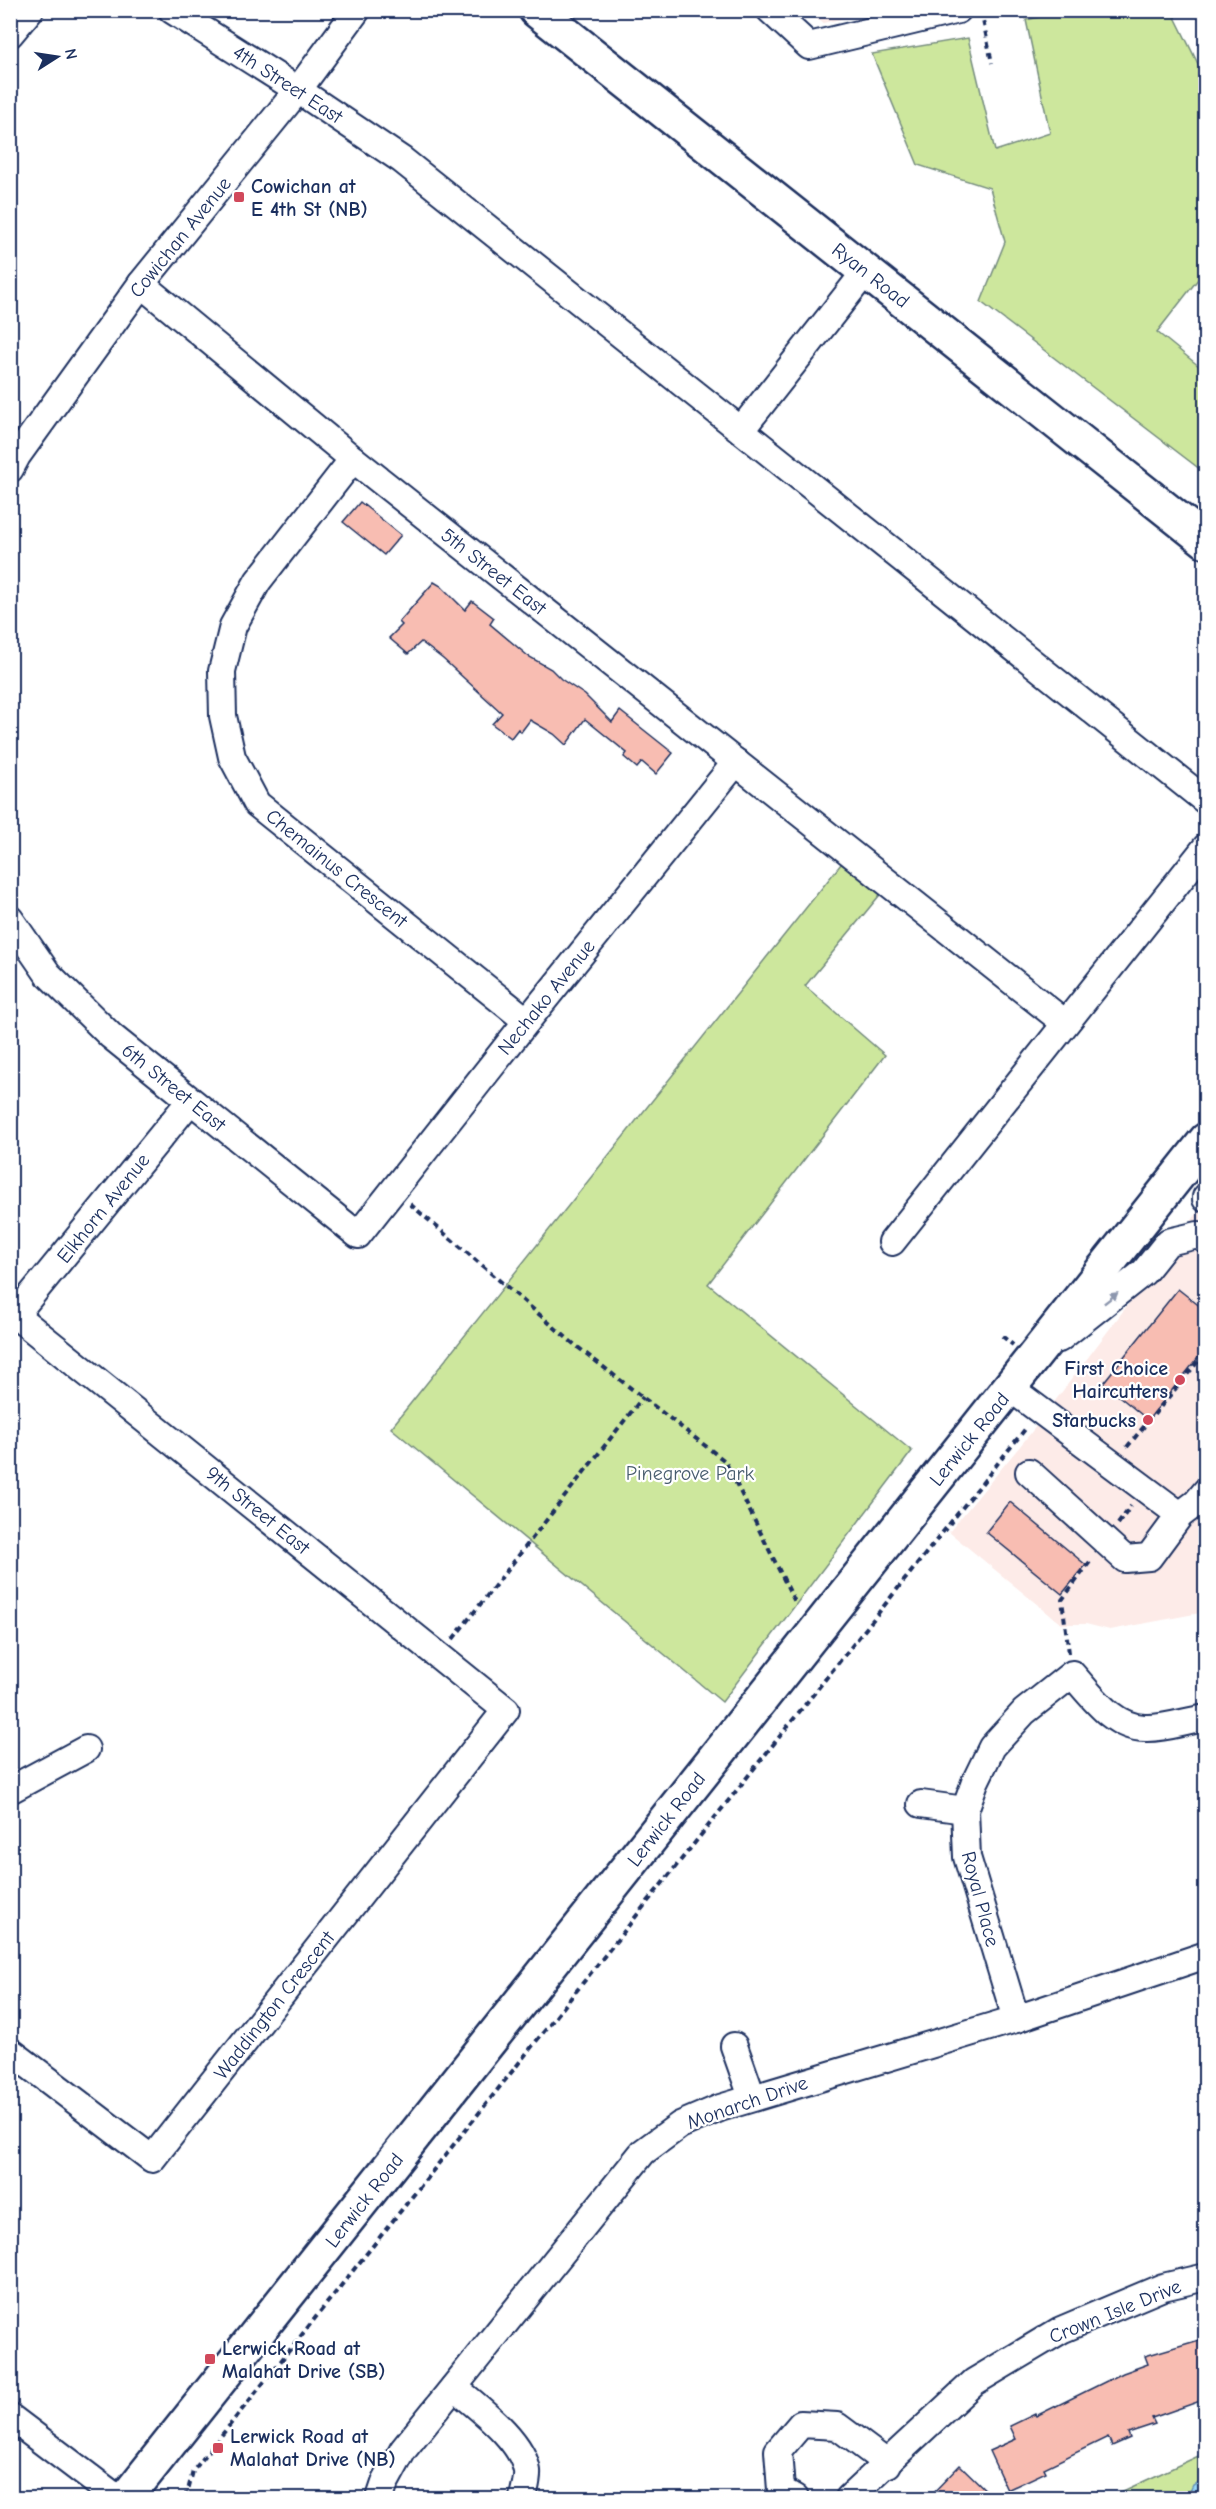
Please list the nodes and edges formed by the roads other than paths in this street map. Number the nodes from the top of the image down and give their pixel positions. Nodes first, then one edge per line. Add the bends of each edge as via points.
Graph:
1 (30, 10) edge
2 (172, 10) edge
3 (357, 10) edge
4 (536, 10) edge
5 (549, 10) edge
6 (770, 10) edge
7 (958, 10) edge
8 (10, 34) edge
9 (572, 39) junction
10 (298, 90) junction
11 (866, 271) junction
12 (141, 284) junction
13 (741, 430) junction
14 (353, 459) junction
15 (10, 470) edge
16 (1206, 541) edge
17 (736, 762) junction
18 (1206, 801) edge
19 (1206, 846) edge
20 (10, 919) edge
21 (526, 1021) junction
22 (1065, 1023) junction
23 (190, 1101) junction
24 (1206, 1140) edge
25 (358, 1235) joint
26 (1206, 1240) edge
27 (892, 1242) dead end
28 (13, 1313) edge
29 (1032, 1360) junction
30 (1010, 1388) junction
31 (1029, 1472) dead end
32 (1206, 1491) edge
33 (1180, 1515) junction
34 (506, 1710) joint
35 (1206, 1718) edge
36 (86, 1749) dead end
37 (10, 1790) edge
38 (921, 1804) dead end
39 (965, 1810) junction
40 (1206, 1955) edge
41 (1016, 2019) junction
42 (734, 2046) dead end
43 (10, 2050) edge
44 (753, 2097) junction
45 (1206, 2277) edge
46 (454, 2387) junction
47 (10, 2417) edge
48 (888, 2464) junction
49 (117, 2499) edge
50 (126, 2499) edge
51 (380, 2499) edge
52 (523, 2499) edge
53 (795, 2499) edge
54 (849, 2499) edge

1 - 8 street
2 - 10 street, 4th Street East
3 - 10 street, Cowichan Avenue
4 - 9 main road, Ryan Road
5 - 9 main road
6 - 7 street via 809,46
9 - 11 main road, Ryan Road
10 - 12 street, Cowichan Avenue
10 - 13 street, 4th Street East via 402,160
11 - 13 street
11 - 16 main road, Ryan Road
12 - 14 street, 5th Street East
12 - 15 street, Cowichan Avenue
13 - 18 street, 4th Street East
14 - 17 street, 5th Street East
14 - 21 street, Chemainus Crescent via 258,582 233,626 222,671 223,716 232,758 257,804
17 - 21 street, Nechako Avenue
17 - 22 street, 5th Street East
19 - 22 street
20 - 23 street, 6th Street East via 48,974 111,1036
21 - 25 street, Nechako Avenue
22 - 27 street
23 - 25 street, 6th Street East
23 - 28 street, Elkhorn Avenue
24 - 29 main road, Lerwick Road
29 -> 26 street via 1144,1272 1168,1242 1198,1235
28 - 34 street, 9th Street East
29 - 30 main road, Lerwick Road
30 - 33 street
30 - 50 main road, Lerwick Road
31 - 33 street via 1125,1559 1149,1557
32 - 33 street
34 - 43 street, Waddington Crescent via 152,2160
35 - 39 street, Royal Place via 1146,1728 1124,1725 1072,1674 1024,1712 992,1747
36 - 37 street
38 - 39 street
39 - 41 street, Royal Place via 967,1857
40 - 41 street, Monarch Drive
41 - 44 street, Monarch Drive
42 - 44 street
44 - 46 street, Monarch Drive via 680,2125 643,2152
45 - 48 street, Crown Isle Drive via 1163,2287 1061,2330 974,2382
46 - 51 street, Monarch Drive via 404,2450
46 - 52 street via 514,2442 527,2471
47 - 49 street
48 - 53 street via 837,2426 801,2424 778,2451 781,2490
48 - 54 street, Crown Isle Drive

